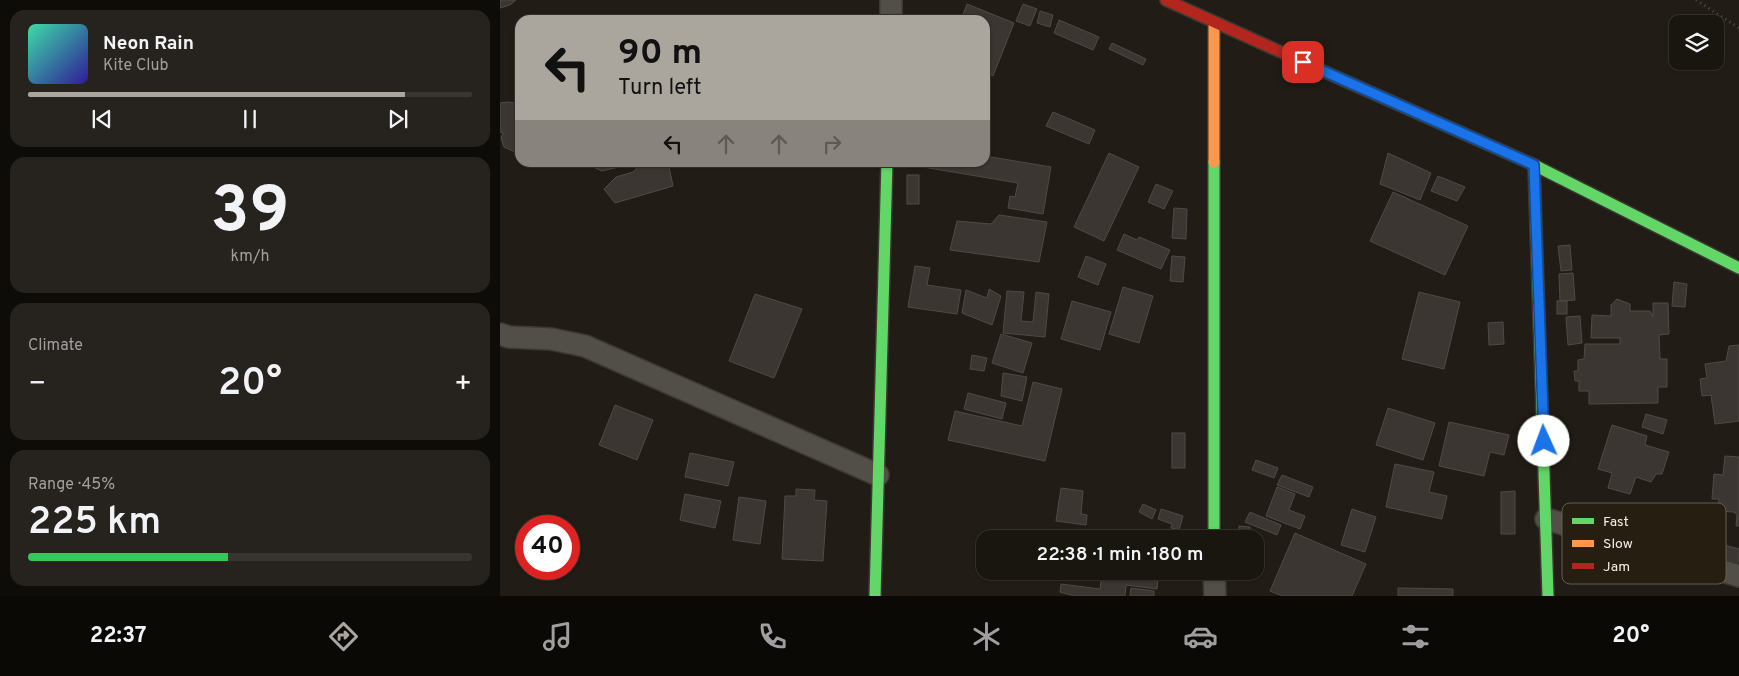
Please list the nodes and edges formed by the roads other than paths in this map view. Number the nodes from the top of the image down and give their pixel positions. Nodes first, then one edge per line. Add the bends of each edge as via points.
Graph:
1 (891, 0) edge
2 (1166, 0) edge
3 (891, 15) edge
4 (1214, 22) junction
5 (1534, 165) junction
6 (887, 167) edge
7 (1739, 268) edge
8 (500, 334) edge
9 (878, 475) junction
10 (1546, 520) junction
11 (1562, 525) edge
12 (1214, 530) edge
13 (1726, 572) edge
14 (1739, 576) edge
15 (1214, 580) edge
16 (875, 596) edge
17 (1214, 596) edge
18 (1548, 596) edge

1 - 3 street
2 - 4 street
4 - 5 street
4 - 12 street
5 - 7 street
5 - 10 street
6 - 9 street
8 - 9 street via 509,338 551,339 585,346
9 - 16 street
10 - 11 street
10 - 18 street
13 - 14 street
15 - 17 street

